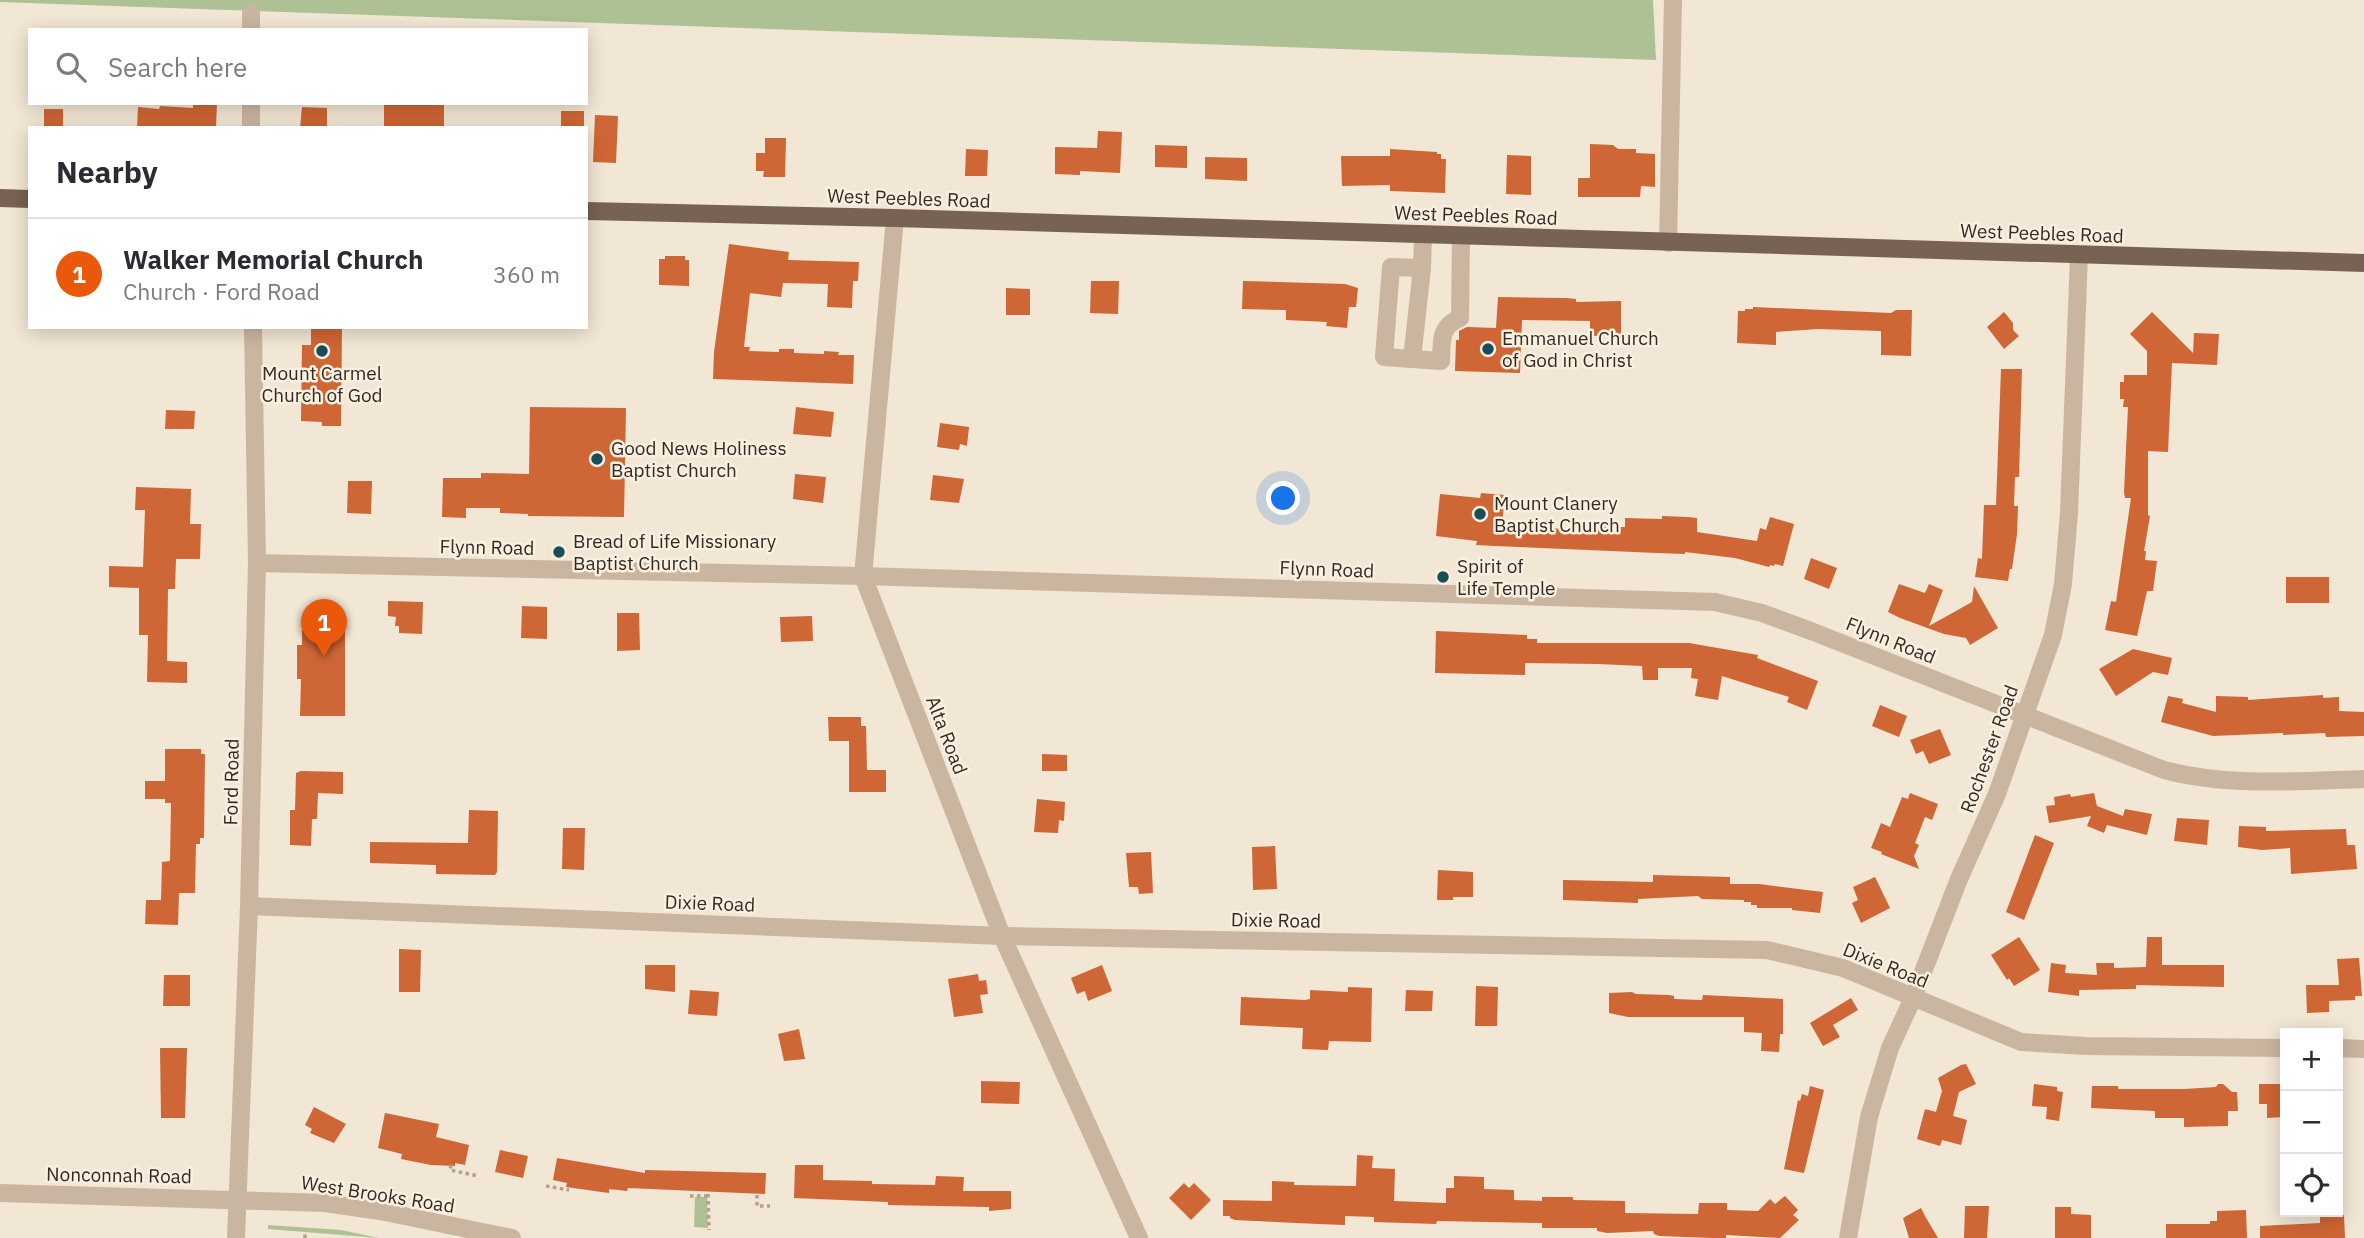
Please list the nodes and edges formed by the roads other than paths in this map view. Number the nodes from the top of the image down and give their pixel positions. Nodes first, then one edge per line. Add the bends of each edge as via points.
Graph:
1 (1673, 0) edge
2 (251, 105) edge
3 (251, 126) edge
4 (0, 198) edge
5 (28, 199) edge
6 (588, 211) edge
7 (895, 218) junction
8 (1423, 235) junction
9 (1461, 236) junction
10 (1668, 243) junction
11 (2079, 256) junction
12 (2364, 263) edge
13 (1422, 268) junction
14 (253, 329) edge
15 (1412, 359) junction
16 (257, 563) junction
17 (863, 576) junction
18 (2024, 716) junction
19 (2364, 779) edge
20 (249, 906) junction
21 (1002, 936) junction
22 (1913, 998) junction
23 (2280, 1048) edge
24 (2343, 1048) edge
25 (2364, 1049) edge
26 (0, 1193) edge
27 (236, 1199) junction
28 (236, 1238) edge
29 (512, 1238) edge
30 (1139, 1238) edge
31 (1848, 1238) edge

1 - 10 street
2 - 3 street
4 - 5 main road
6 - 7 main road, West Peebles Road
7 - 8 main road, West Peebles Road
7 - 17 street, Alta Road
8 - 9 main road, West Peebles Road
8 - 13 street
9 - 10 main road, West Peebles Road
9 - 15 street via 1460,318 1448,323 1443,333 1441,361
10 - 11 main road, West Peebles Road
11 - 12 main road, West Peebles Road
11 - 18 street, Rochester Road via 2063,584 2053,635
13 - 15 street
13 - 15 street via 1391,267 1384,357
14 - 16 street, Ford Road
16 - 17 street, Flynn Road
16 - 20 street, Ford Road
17 - 18 street, Flynn Road via 1715,602 1762,612
17 - 21 street, Alta Road
18 - 19 street, Flynn Road via 2191,778
18 - 22 street, Rochester Road
20 - 21 street, Dixie Road
20 - 27 street, Ford Road
21 - 22 street, Dixie Road via 1767,950 1843,968
21 - 30 street, Alta Road
22 - 23 street, Dixie Road via 2021,1042
22 - 31 street, Rochester Road via 1890,1048 1869,1117
24 - 25 street
26 - 27 street, Nonconnah Road
27 - 28 street, Ford Road
27 - 29 street, West Brooks Road via 325,1203

